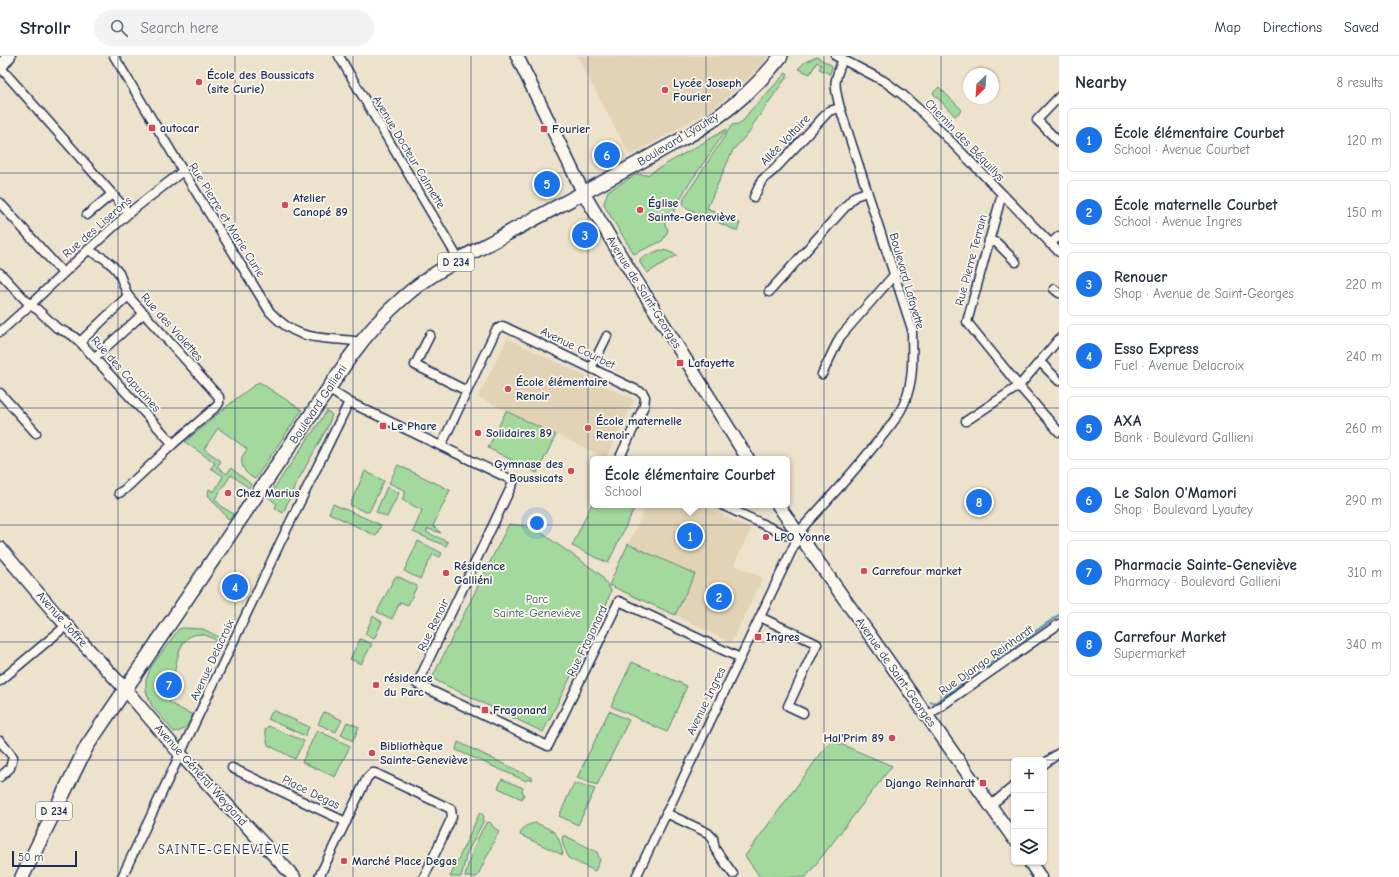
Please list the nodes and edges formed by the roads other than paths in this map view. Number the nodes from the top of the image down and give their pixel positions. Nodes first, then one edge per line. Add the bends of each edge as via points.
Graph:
1 (9, 56) edge
2 (114, 56) edge
3 (339, 56) edge
4 (517, 56) edge
5 (781, 56) edge
6 (839, 58) edge
7 (0, 67) edge
8 (1059, 97) edge
9 (840, 108) junction
10 (1059, 142) edge
11 (183, 171) junction
12 (867, 192) junction
13 (112, 194) junction
14 (584, 194) junction
15 (1002, 194) junction
16 (754, 197) dead end
17 (0, 202) edge
18 (129, 214) junction
19 (87, 215) dead end
20 (1059, 236) edge
21 (989, 240) junction
22 (1050, 244) junction
23 (88, 250) junction
24 (1059, 252) edge
25 (459, 260) junction
26 (1016, 262) dead end
27 (0, 273) edge
28 (63, 273) junction
29 (895, 274) junction
30 (770, 292) dead end
31 (128, 296) junction
32 (30, 305) junction
33 (144, 313) junction
34 (0, 332) edge
35 (430, 334) dead end
36 (607, 336) dead end
37 (1059, 339) edge
38 (80, 342) junction
39 (361, 342) junction
40 (95, 357) junction
41 (1040, 362) junction
42 (591, 368) junction
43 (822, 374) dead end
44 (1059, 381) edge
45 (1019, 386) junction
46 (328, 389) junction
47 (467, 391) junction
48 (0, 393) edge
49 (349, 402) junction
50 (966, 421) dead end
51 (1059, 432) edge
52 (36, 433) dead end
53 (173, 444) junction
54 (441, 446) junction
55 (620, 456) edge
56 (746, 456) edge
57 (119, 493) dead end
58 (728, 508) edge
59 (780, 508) edge
60 (799, 535) junction
61 (0, 548) edge
62 (760, 617) junction
63 (1059, 624) edge
64 (66, 625) junction
65 (740, 658) junction
66 (0, 682) edge
67 (125, 689) junction
68 (803, 713) dead end
69 (927, 716) junction
70 (0, 741) edge
71 (548, 746) joint
72 (1059, 753) edge
73 (180, 755) junction
74 (1047, 762) edge
75 (232, 768) dead end
76 (0, 777) edge
77 (1011, 788) edge
78 (991, 805) junction
79 (666, 813) junction
80 (346, 822) junction
81 (1011, 835) edge
82 (1032, 865) edge
83 (733, 874) dead end
84 (22, 877) edge
85 (122, 877) edge
86 (294, 877) edge
87 (319, 877) edge
88 (424, 877) edge
89 (636, 877) edge
90 (1040, 877) edge

1 - 7 main road
2 - 11 street, Rue Pierre et Marie Curie
3 - 25 street, Avenue Docteur Calmette
4 - 14 main road, Avenue de Saint-Georges
5 - 14 main road, Boulevard Lyautey / D 234 via 747,92 695,132
6 - 9 street, Boulevard Lafayette via 835,87
6 - 15 street, Chemin des Béquillys via 884,81 902,95
7 - 13 street
8 - 10 street via 1037,120
9 - 12 street, Boulevard Lafayette
9 - 16 street, Allée Voltaire via 829,111 762,180
11 - 18 street, Rue des Liserons
11 - 39 street, Rue Pierre et Marie Curie via 266,306 276,318 294,331 310,337
12 - 29 street, Boulevard Lafayette
12 - 30 street via 855,196
13 - 18 street
13 - 19 street
14 - 25 main road, Boulevard Gallieni / D 234
14 - 56 main road, Avenue de Saint-Georges
15 - 21 street, Rue Pierre Terrain
15 - 22 street, Chemin des Béquillys
17 - 28 street
18 - 23 street, Rue des Liserons
20 - 22 street
21 - 26 street via 997,243
21 - 45 street, Rue Pierre Terrain via 967,322
22 - 24 street, Chemin des Béquillys
23 - 28 street, Rue des Liserons
23 - 31 street, Rue des Violettes via 113,266 119,273
25 - 39 main road, Boulevard Gallieni / D 234 via 404,296 384,314
27 - 32 street, Rue des Capucines
28 - 32 street, Rue des Liserons
29 - 43 street via 840,336
29 - 60 street, Boulevard Lafayette via 912,329 912,368 908,393 898,415
31 - 33 street, Rue des Violettes
31 - 38 street
32 - 34 street, Rue des Liserons
32 - 38 street, Rue des Capucines via 56,328 72,335
33 - 40 street
33 - 53 street, Rue des Violettes via 219,398 219,403
35 - 47 street via 415,365
36 - 42 street
37 - 41 street
38 - 40 street, Rue des Capucines
39 - 46 main road, Boulevard Gallieni / D 234
40 - 53 street, Rue des Capucines
41 - 44 street
41 - 45 street
42 - 47 street, Avenue Courbet via 500,327 495,332
42 - 55 street, Avenue Courbet via 639,391 645,397 644,406
45 - 50 street
45 - 51 street
46 - 49 street, Rue Renoir
46 - 67 main road, Boulevard Gallieni / D 234
47 - 54 street, Avenue Courbet
48 - 52 street
49 - 54 street, Rue Renoir
49 - 73 street, Avenue Delacroix
53 - 57 street
54 - 71 street, Rue Renoir via 514,481 417,684
58 - 60 street via 786,535
59 - 60 main road, Avenue de Saint-Georges
60 - 62 street, Avenue Ingres
60 - 69 main road, Avenue de Saint-Georges
61 - 64 main road, Avenue Joffre
62 - 65 street, Avenue Ingres
62 - 68 street via 817,644 788,706
63 - 69 street, Rue Django Reinhardt
64 - 66 street
64 - 67 main road, Avenue Joffre
65 - 71 street, Rue Fragonard via 619,601
65 - 79 street, Avenue Ingres
67 - 73 main road, Avenue Général Weygand
67 - 84 main road, D 234 via 87,746
69 - 78 main road, Avenue de Saint-Georges
70 - 76 street via 13,757 10,768
72 - 74 street
73 - 85 street, Avenue Delacroix
73 - 86 main road, Avenue Général Weygand
75 - 80 street, Place Degas
77 - 78 street
78 - 81 main road, Avenue de Saint-Georges
79 - 83 street via 708,833 713,838 715,849
79 - 89 street, Avenue Ingres
80 - 87 street, Place Degas
80 - 88 street via 367,778 372,773 451,809 452,817
82 - 90 main road

